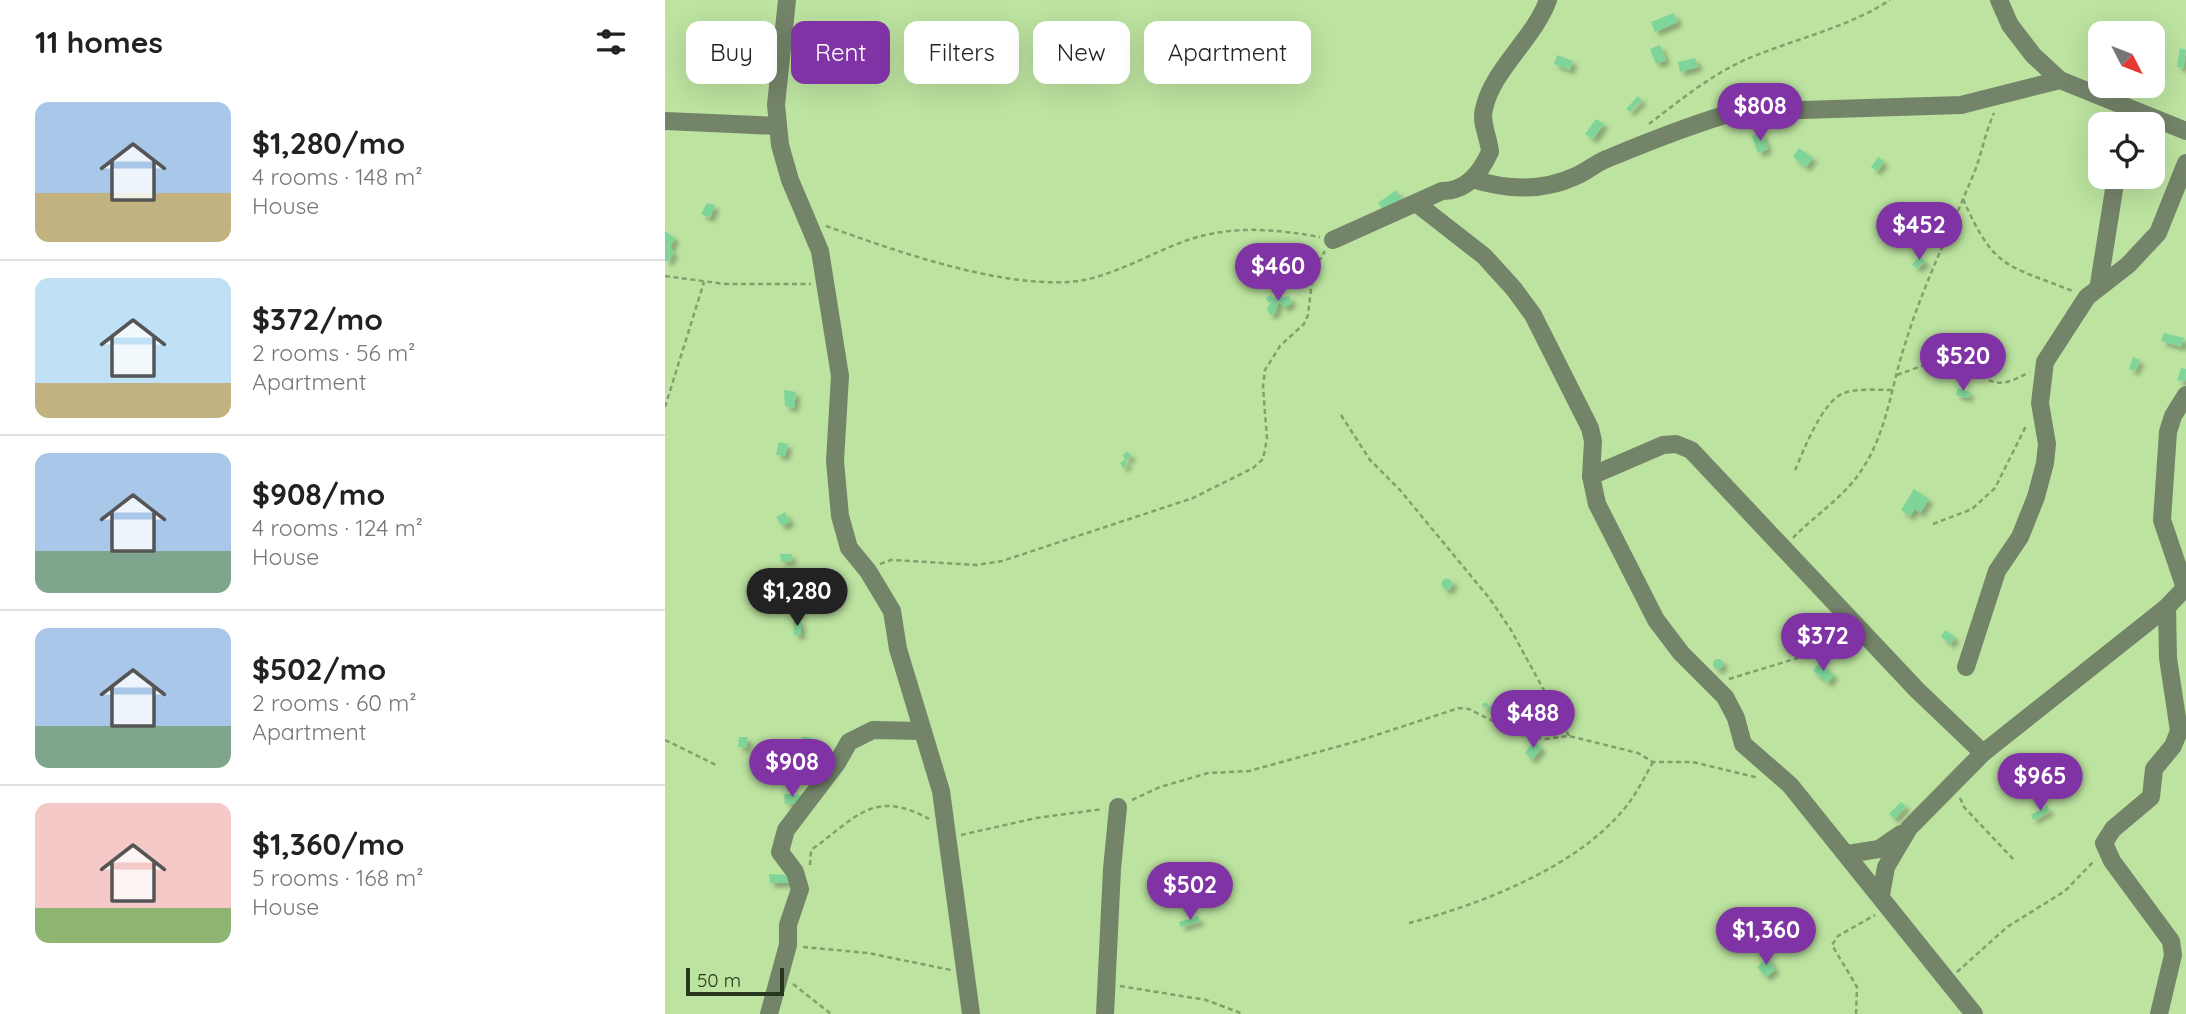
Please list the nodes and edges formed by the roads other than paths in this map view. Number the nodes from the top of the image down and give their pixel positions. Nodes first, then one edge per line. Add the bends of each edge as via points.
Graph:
1 (787, 0) edge
2 (1548, 0) edge
3 (1999, 0) edge
4 (2060, 80) junction
5 (2120, 112) edge
6 (665, 121) edge
7 (778, 126) junction
8 (2165, 126) edge
9 (2186, 131) edge
10 (2186, 163) edge
11 (1472, 179) junction
12 (2114, 189) edge
13 (1416, 203) junction
14 (1333, 240) road end
15 (2093, 290) junction
16 (2186, 395) edge
17 (1591, 475) junction
18 (2186, 588) edge
19 (2167, 607) junction
20 (1966, 667) dead end
21 (922, 731) junction
22 (1983, 753) junction
23 (1118, 807) road end
24 (1909, 828) junction
25 (1847, 854) junction
26 (1886, 901) junction
27 (1968, 1012) edge
28 (769, 1014) edge
29 (971, 1014) edge
30 (1105, 1014) edge
31 (2159, 1014) edge

1 - 7 street
2 - 11 street via 1483,108 1490,152
3 - 4 street via 2033,55
4 - 5 street
4 - 11 street via 1961,105 1745,111 1704,121 1605,159 1568,180 1502,188
6 - 7 street
7 - 21 street via 790,180 820,251 840,376 835,461 840,516 849,548 892,611
8 - 9 street
10 - 15 street via 2158,233 2128,265
11 - 13 street via 1454,191 1442,191
12 - 15 street
13 - 14 street
13 - 17 street via 1484,256 1533,315 1590,428
15 - 20 street via 2045,362 2040,404 2047,444 2036,497 2019,537 1997,571
16 - 18 street via 2168,432 2162,520
17 - 22 street via 1663,445 1691,450 1867,638
17 - 25 street via 1597,504 1656,620 1732,707 1743,744 1790,785
18 - 19 street
19 - 22 street
19 - 31 street via 2177,739 2154,769 2151,797 2107,836 2105,850 2171,941 2173,955
21 - 28 street via 873,730 849,742 786,830 781,852 800,890
21 - 29 street via 941,791
22 - 24 street
23 - 30 street
24 - 25 street via 1879,849
24 - 26 street via 1886,867
25 - 26 street
26 - 27 street

